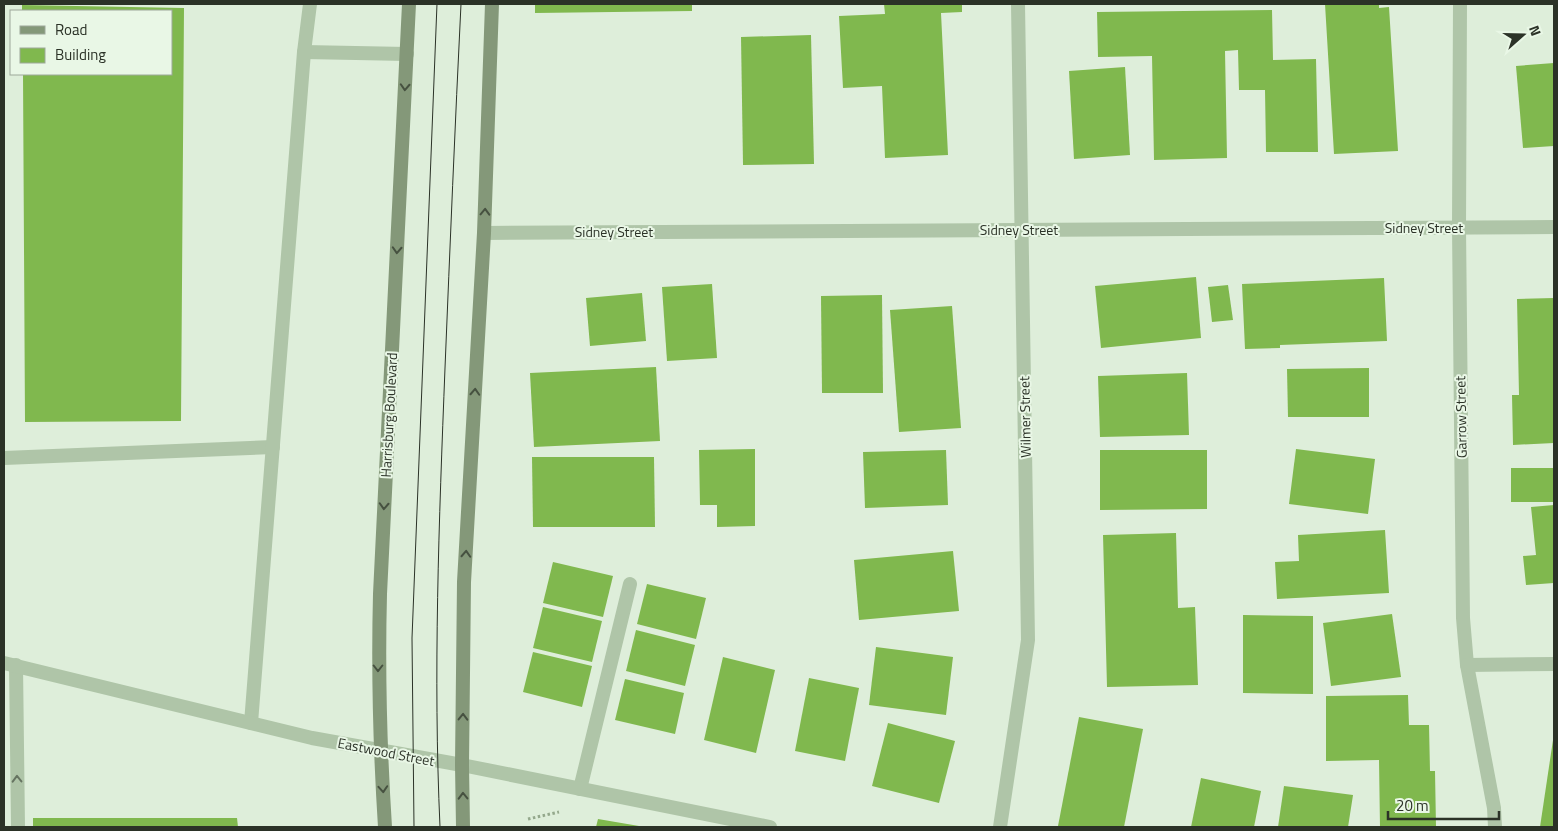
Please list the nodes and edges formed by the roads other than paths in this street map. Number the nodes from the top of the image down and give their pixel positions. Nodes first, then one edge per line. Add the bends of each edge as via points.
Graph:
1 (310, 4) edge
2 (409, 4) edge
3 (492, 4) edge
4 (1018, 4) edge
5 (1460, 4) edge
6 (304, 52) junction
7 (407, 54) junction
8 (1459, 227) junction
9 (1554, 227) edge
10 (1022, 230) junction
11 (484, 233) junction
12 (273, 448) junction
13 (4, 458) edge
14 (630, 584) dead end
15 (10, 664) edge
16 (1554, 664) edge
17 (1467, 665) junction
18 (251, 723) junction
19 (380, 750) junction
20 (462, 765) junction
21 (580, 788) junction
22 (18, 827) edge
23 (385, 827) edge
24 (463, 827) edge
25 (770, 827) edge
26 (1000, 827) edge
27 (1495, 827) edge

1 - 6 street
2 - 7 main road, Harrisburg Boulevard
11 -> 3 main road
4 - 10 street, Wilmer Street
5 - 8 street, Garrow Street
6 - 7 street
6 - 12 street
7 -> 19 main road, Harrisburg Boulevard via 380,594
8 - 9 street, Sidney Street
8 - 10 street, Sidney Street
8 - 17 street, Garrow Street via 1463,618
10 - 11 street, Sidney Street
10 - 26 street, Wilmer Street via 1028,640
20 -> 11 main road via 464,582
12 - 13 street
12 - 18 street
14 - 21 street
15 - 18 street, Eastwood Street
22 -> 15 street
16 - 17 street
17 - 27 street, Garrow Street
18 - 19 street, Eastwood Street
19 - 20 street, Eastwood Street
19 -> 23 main road, Harrisburg Boulevard
20 - 21 street, Eastwood Street
24 -> 20 main road
21 - 25 street, Eastwood Street

